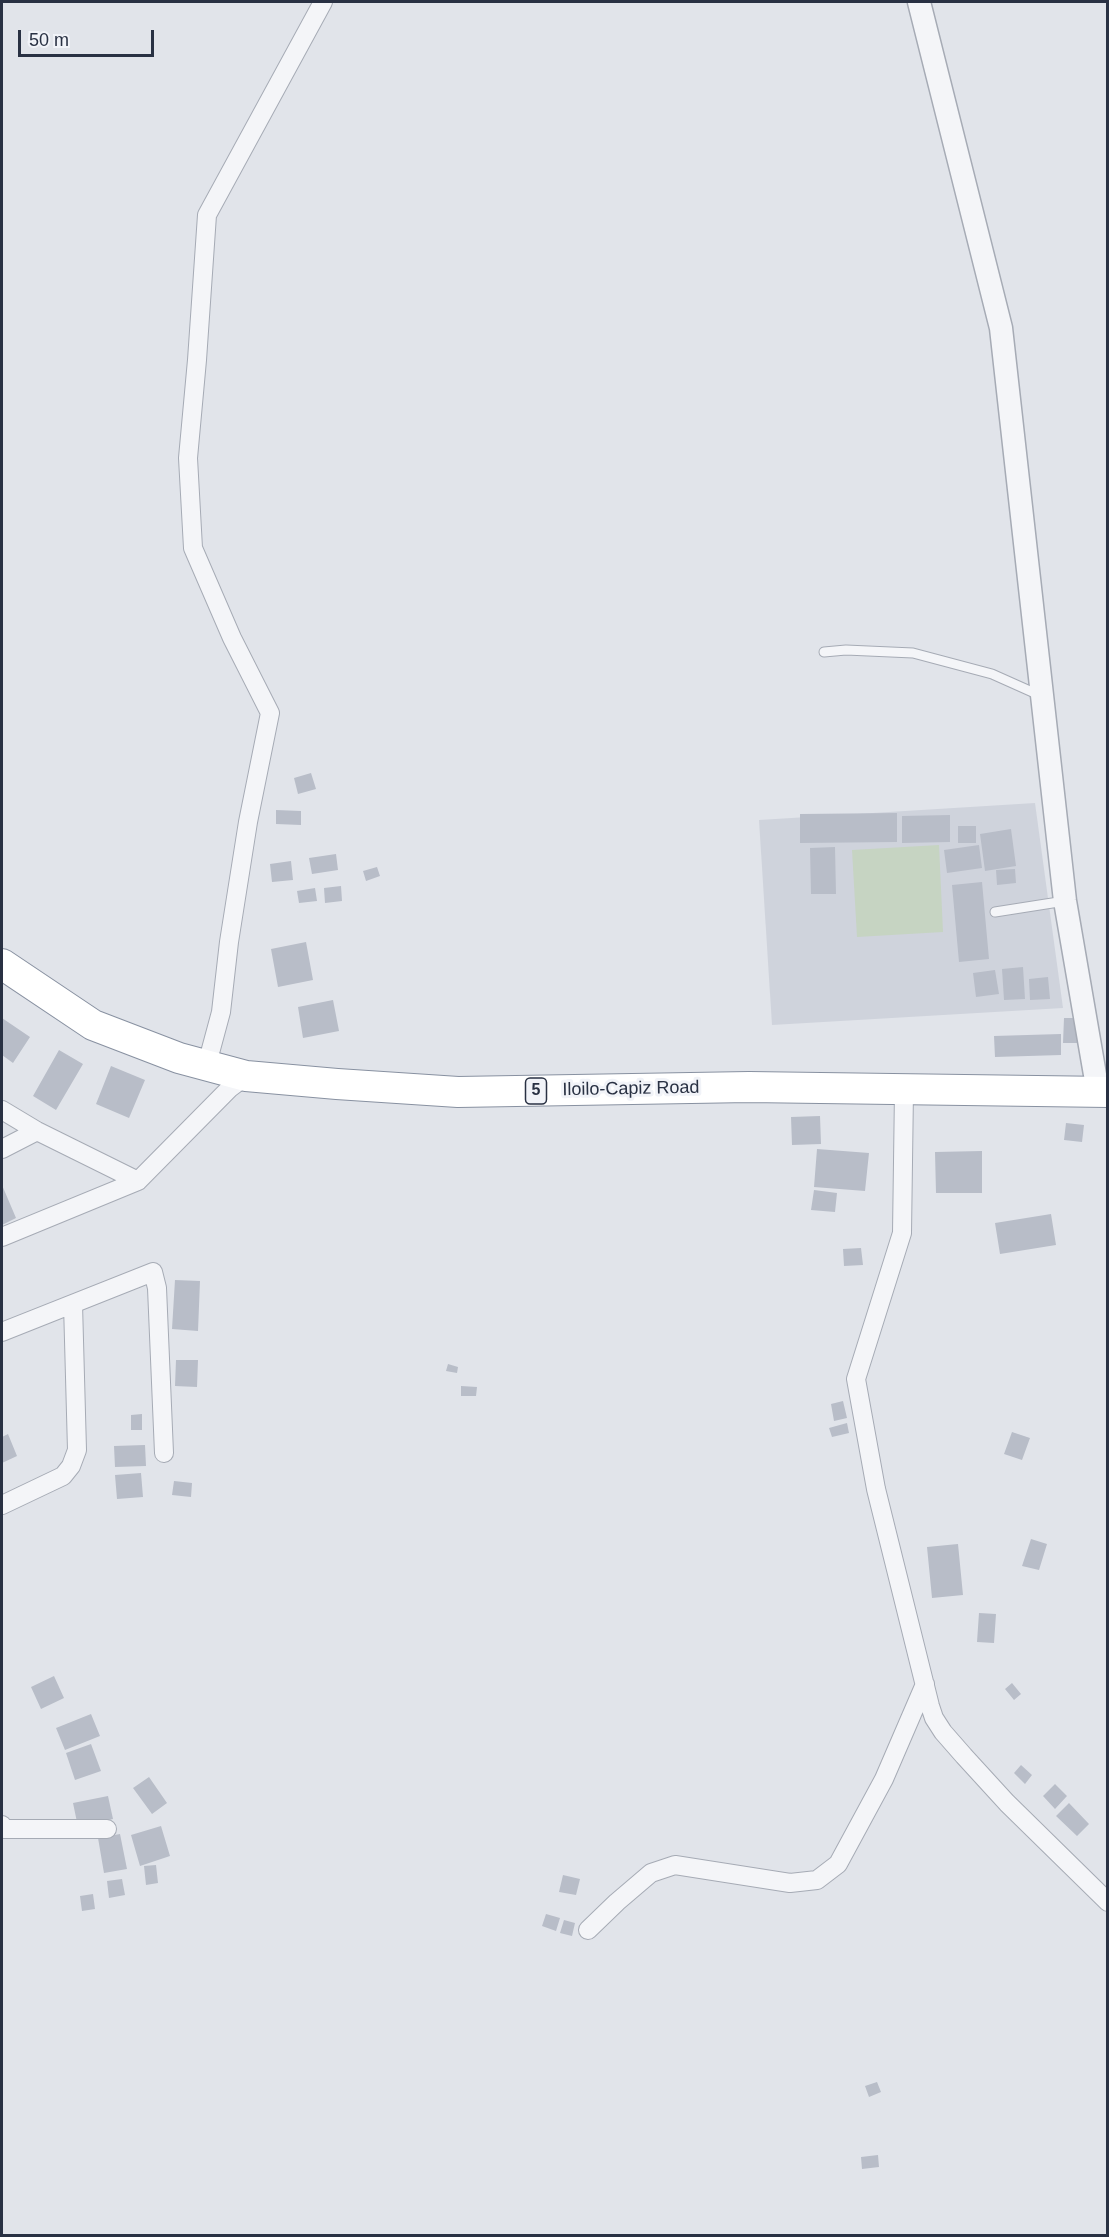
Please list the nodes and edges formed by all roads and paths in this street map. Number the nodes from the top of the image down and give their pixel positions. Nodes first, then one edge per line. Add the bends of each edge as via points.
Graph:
1 (323, 2) edge
2 (919, 2) edge
3 (824, 652) dead end
4 (1042, 696) junction
5 (1065, 901) junction
6 (995, 912) dead end
7 (2, 964) edge
8 (207, 1064) junction
9 (246, 1076) junction
10 (904, 1091) junction
11 (1103, 1092) edge
12 (2, 1110) edge
13 (38, 1131) junction
14 (2, 1149) edge
15 (138, 1181) junction
16 (2, 1236) edge
17 (73, 1304) junction
18 (2, 1332) edge
19 (164, 1453) dead end
20 (2, 1505) edge
21 (925, 1684) junction
22 (2, 1825) edge
23 (107, 1829) dead end
24 (1107, 1902) edge
25 (588, 1930) dead end

1 - 8 street via 207,215 188,458 193,548 232,639 270,713 248,822 220,1012
2 - 4 street via 1001,328
3 - 4 lane via 913,653 992,674
4 - 5 street
5 - 6 lane
5 - 11 street
7 - 8 highway, Iloilo-Capiz Road / 5 via 93,1025 179,1058
8 - 9 highway, Iloilo-Capiz Road / 5
9 - 10 highway, Iloilo-Capiz Road / 5 via 458,1092 749,1087
9 - 15 street
10 - 11 highway, Iloilo-Capiz Road / 5
10 - 21 street via 902,1233 856,1379 876,1489
12 - 13 street
13 - 14 street
13 - 15 street
15 - 16 street
17 - 18 street
17 - 19 street via 153,1272 158,1288
17 - 20 street via 77,1450 63,1476
21 - 24 street via 934,1718 943,1732 1007,1803
21 - 25 street via 884,1779 838,1864 817,1880 790,1883 675,1865 651,1873
22 - 23 street via 4,1829

